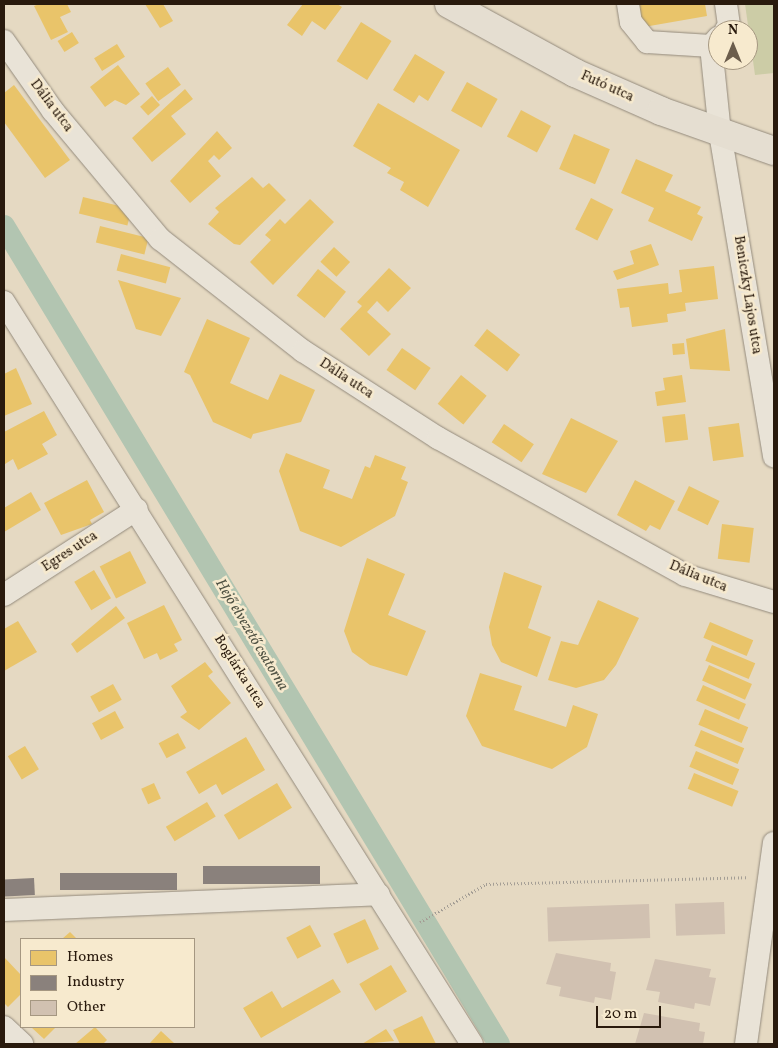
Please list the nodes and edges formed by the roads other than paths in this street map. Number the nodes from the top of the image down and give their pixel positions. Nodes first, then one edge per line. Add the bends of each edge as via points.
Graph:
1 (449, 4) edge
2 (628, 4) edge
3 (726, 4) edge
4 (728, 20) edge
5 (708, 39) edge
6 (4, 41) edge
7 (719, 70) edge
8 (720, 133) junction
9 (774, 151) edge
10 (4, 302) edge
11 (774, 457) edge
12 (136, 509) junction
13 (4, 595) edge
14 (774, 602) edge
15 (774, 843) edge
16 (379, 894) junction
17 (4, 910) edge
18 (4, 1028) edge
19 (22, 1044) edge
20 (472, 1044) edge
21 (746, 1044) edge

1 - 8 main road, Futó utca via 575,73
2 - 5 street via 631,22 647,42
3 - 4 street, Beniczky Lajos utca
6 - 14 street, Dália utca via 53,112 160,239 303,351 438,438 685,575
7 - 8 street, Beniczky Lajos utca
8 - 9 main road, Futó utca
8 - 11 street, Beniczky Lajos utca
10 - 12 street, Boglárka utca
12 - 13 street, Egres utca
12 - 16 street, Boglárka utca
15 - 21 street
16 - 17 street
16 - 20 street, Boglárka utca
18 - 19 street

